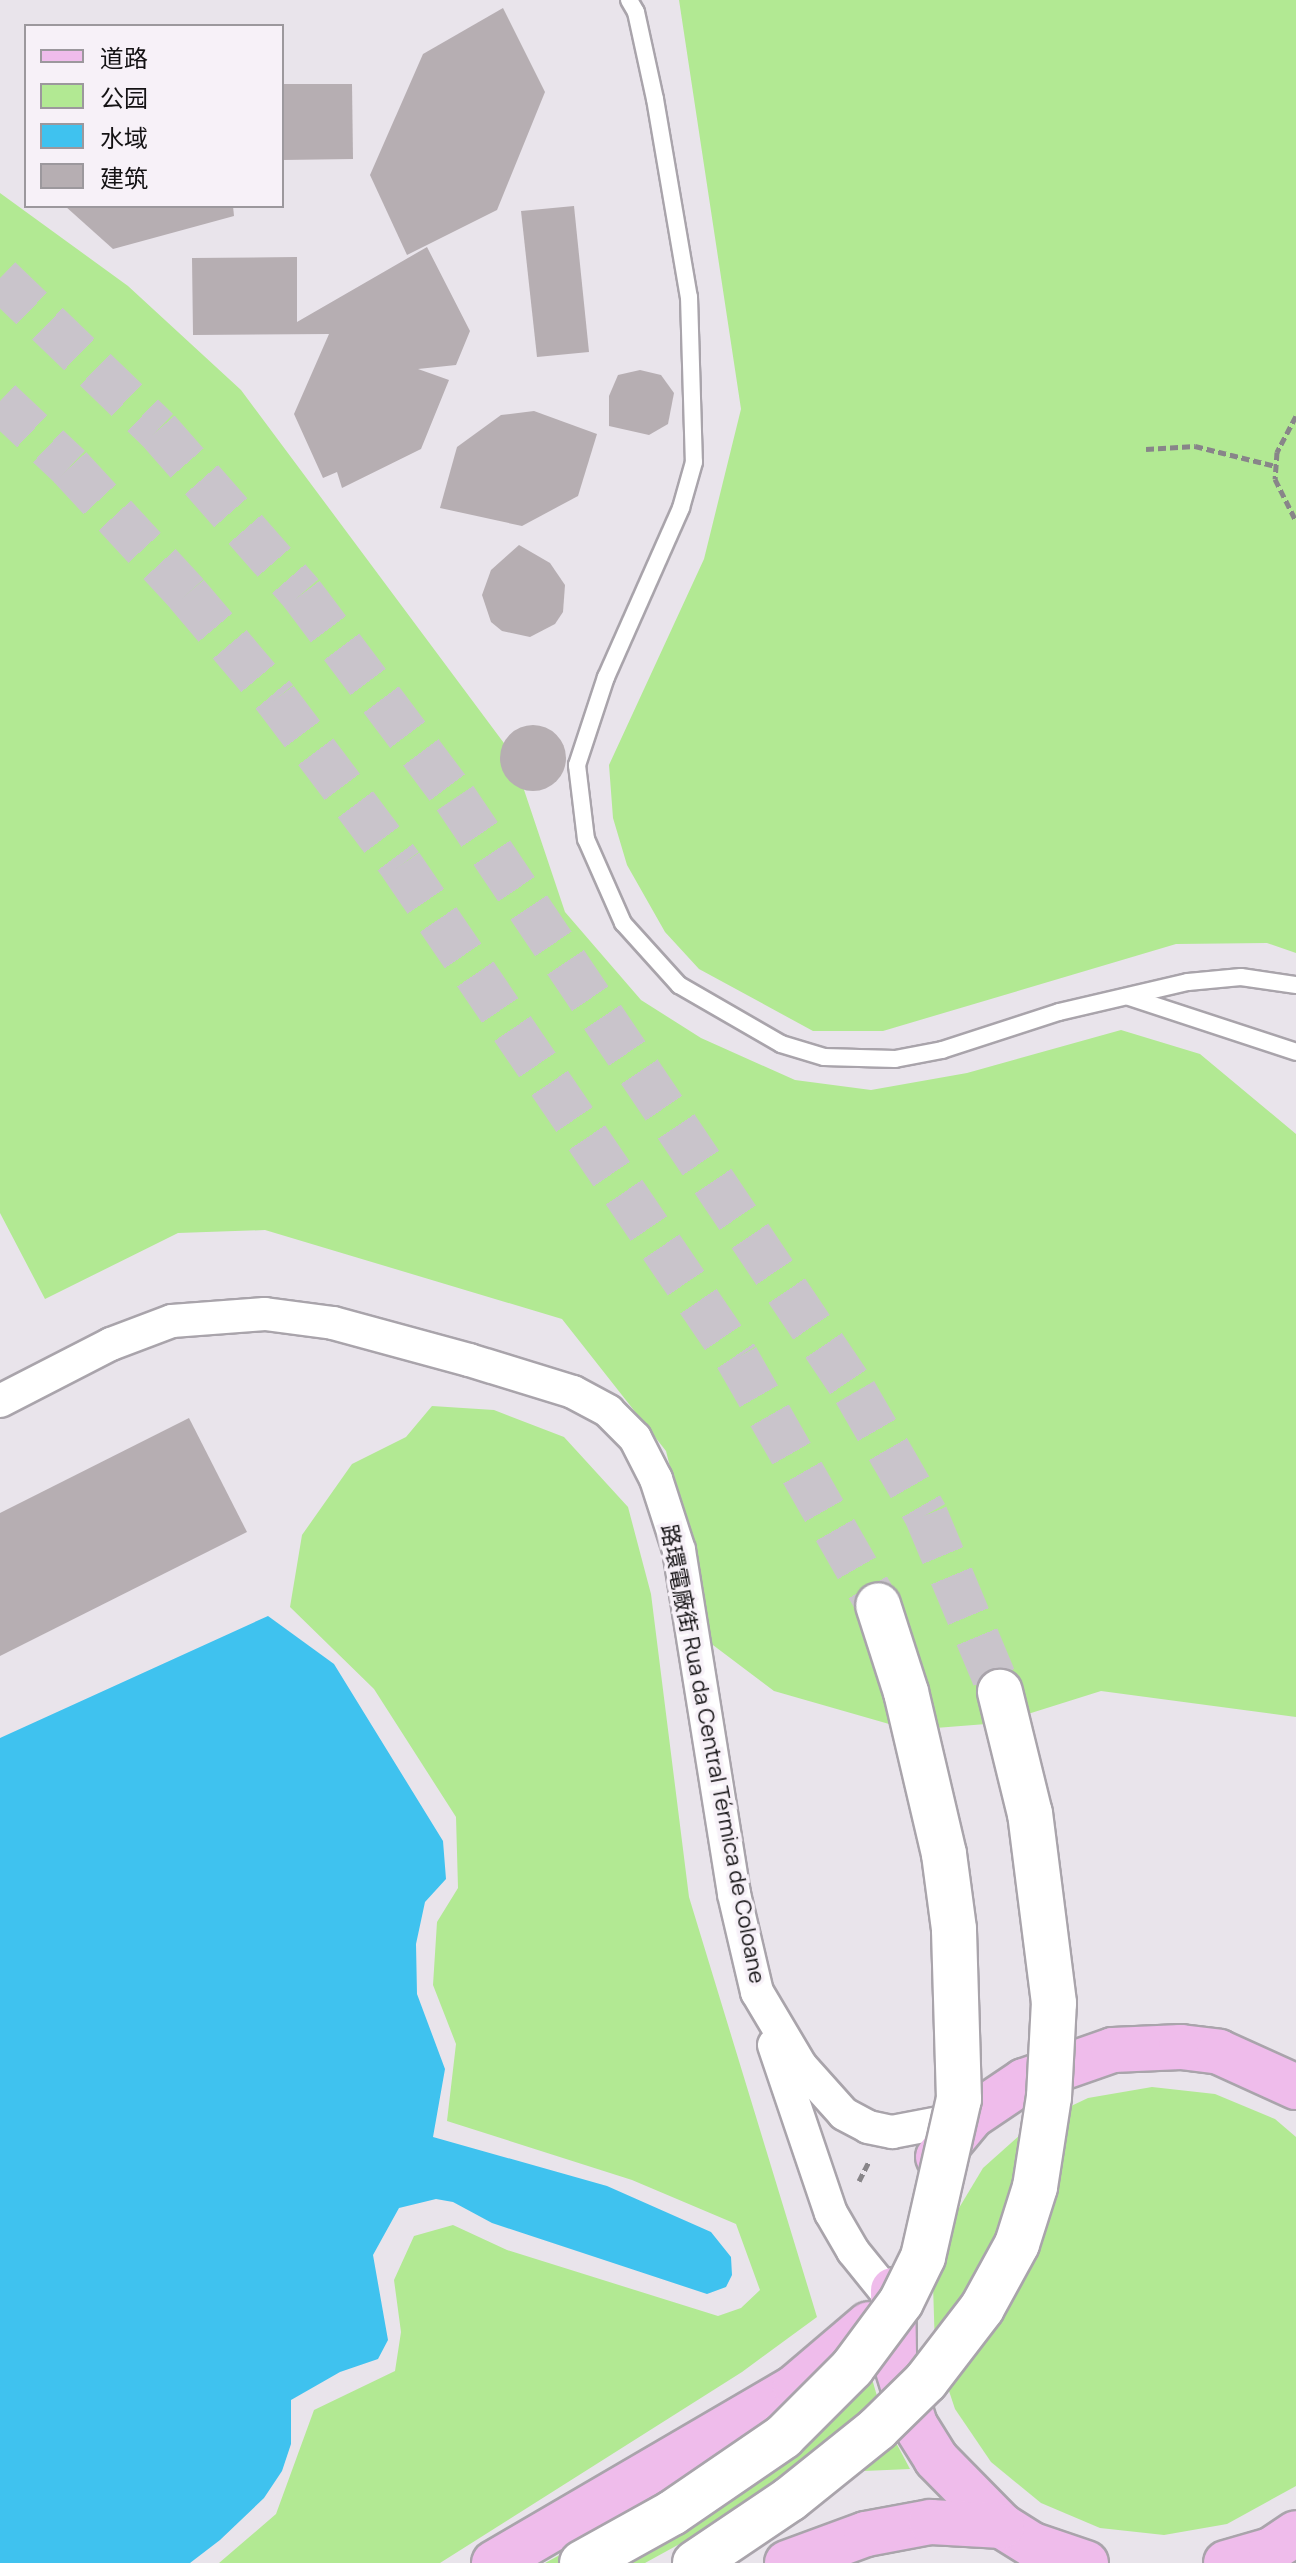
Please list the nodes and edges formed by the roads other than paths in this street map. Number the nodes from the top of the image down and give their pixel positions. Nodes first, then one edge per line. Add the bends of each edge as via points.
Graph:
1 (629, 0) edge
2 (1296, 985) edge
3 (1128, 996) junction
4 (1296, 1052) edge
5 (0, 1401) edge
6 (878, 1605) tunnel mouth
7 (1000, 1692) tunnel mouth
8 (757, 1992) junction
9 (1296, 2087) edge
10 (972, 2116) junction
11 (891, 2298) junction
12 (1002, 2526) junction
13 (1296, 2533) edge
14 (494, 2563) edge
15 (582, 2563) edge
16 (695, 2563) edge
17 (787, 2563) edge
18 (1086, 2563) edge
19 (1226, 2563) edge

1 - 3 lane via 655,99 689,297 694,462 681,508 606,677 577,765 586,839 623,923 679,985 781,1044 824,1057 895,1059 930,1052
2 - 3 lane via 1241,977
3 - 4 lane
5 - 8 street, 路環電廠街 Rua da Central Térmica de Coloane via 111,1344 172,1321 265,1314 333,1323 469,1360 573,1392 608,1411 642,1452 679,1550 734,1894
6 - 15 main road, bridge via 906,1692 944,1854 954,1929 959,2099 923,2257 901,2302 852,2368 783,2437 672,2513
7 - 16 main road, bridge via 1030,1814 1054,2003 1049,2097 1035,2187 1017,2244 982,2308 926,2381 790,2499
8 - 10 street, 路環電廠街 Rua da Central Térmica de Coloane via 801,2066 844,2114 879,2129 913,2131
8 - 11 street via 831,2213
9 - 10 main road via 1219,2052 1181,2047 1113,2050 1024,2081
10 - 11 main road via 940,2152 920,2192
11 - 12 main road via 894,2357 915,2425 936,2459
11 - 14 main road via 852,2343 795,2387
12 - 17 main road via 931,2522 866,2534
12 - 18 main road via 1033,2545
13 - 19 main road via 1271,2550

